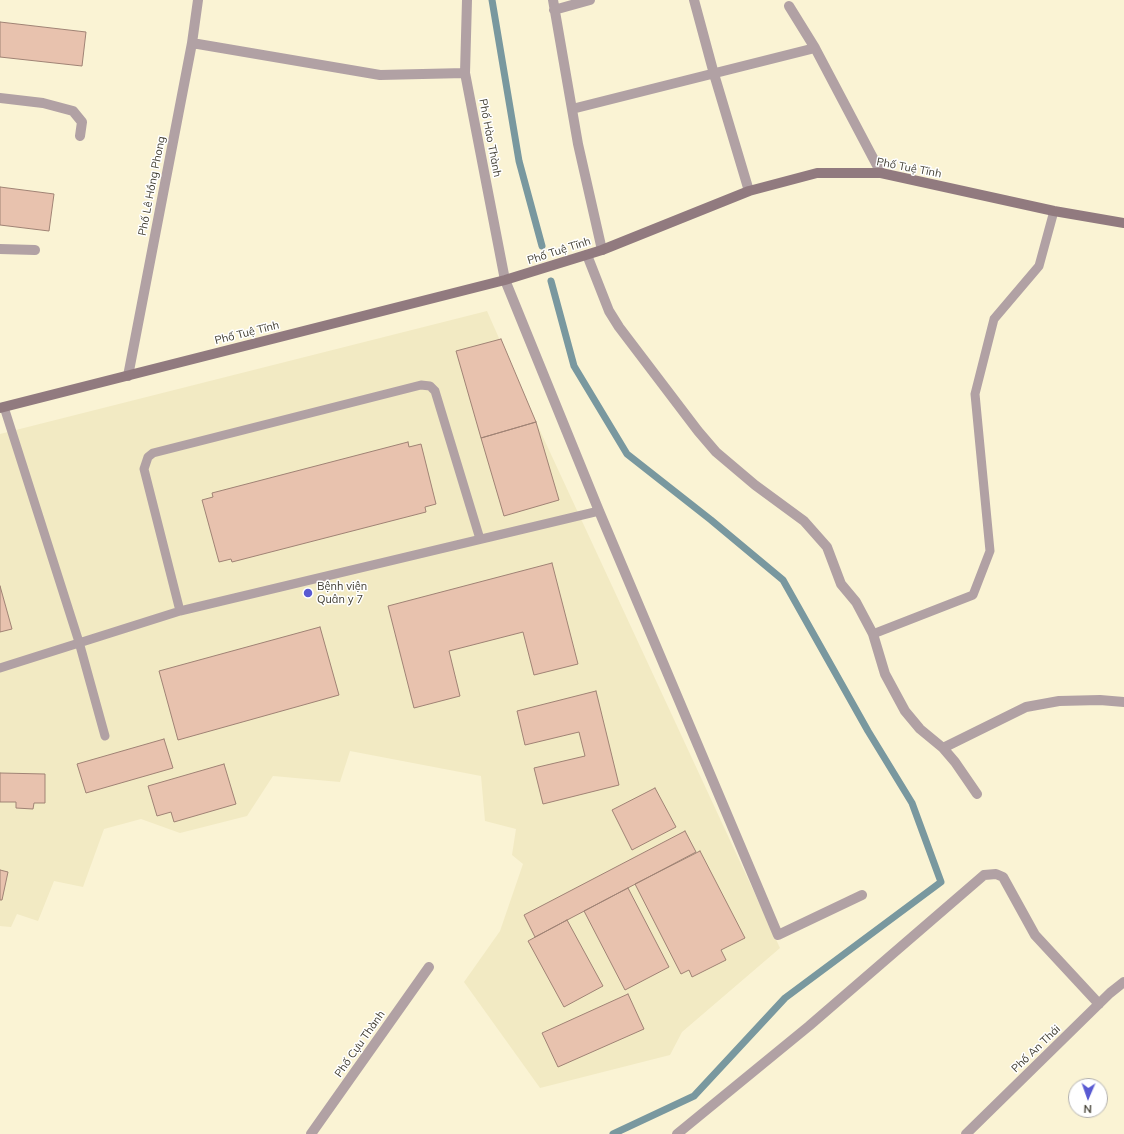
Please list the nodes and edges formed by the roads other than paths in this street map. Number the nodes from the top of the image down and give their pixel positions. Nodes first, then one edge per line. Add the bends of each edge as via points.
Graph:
1 (198, 0) edge
2 (467, 0) edge
3 (590, 0) edge
4 (694, 0) edge
5 (553, 5) edge
6 (789, 6) dead end
7 (192, 43) junction
8 (815, 48) junction
9 (465, 73) junction
10 (714, 74) junction
11 (0, 98) edge
12 (572, 109) junction
13 (80, 136) dead end
14 (881, 172) junction
15 (749, 191) junction
16 (1054, 211) junction
17 (1124, 223) edge
18 (0, 250) edge
19 (35, 250) dead end
20 (602, 250) junction
21 (587, 255) junction
22 (505, 280) junction
23 (128, 376) junction
24 (2, 407) edge
25 (599, 511) junction
26 (480, 539) junction
27 (180, 611) junction
28 (873, 634) junction
29 (79, 642) junction
30 (0, 668) edge
31 (1124, 702) edge
32 (105, 736) dead end
33 (943, 748) junction
34 (977, 794) dead end
35 (862, 895) dead end
36 (429, 967) dead end
37 (1124, 982) edge
38 (1099, 1004) junction
39 (311, 1134) edge
40 (678, 1134) edge
41 (966, 1134) edge

1 - 7 street, Phố Lê Hồng Phong
2 - 9 street, Phố Hào Thành
3 - 5 street
4 - 10 street
5 - 12 street
6 - 8 street
7 - 9 street via 380,75
7 - 23 street, Phố Lê Hồng Phong
8 - 10 street
8 - 14 street
9 - 22 street, Phố Hào Thành
10 - 12 street
10 - 15 street
11 - 13 street via 44,103 73,111 82,122
12 - 20 street
14 - 15 street, Phố Tuệ Tĩnh via 817,173
14 - 16 street, Phố Tuệ Tĩnh
15 - 20 street, Phố Tuệ Tĩnh
16 - 17 street, Phố Tuệ Tĩnh
16 - 28 lane via 1039,266 994,319 975,394 990,551 973,595
18 - 19 street
20 - 21 street, Phố Tuệ Tĩnh
21 - 22 street, Phố Tuệ Tĩnh
21 - 28 street via 618,327 716,452 817,534 827,547 841,584 856,602
22 - 23 street, Phố Tuệ Tĩnh
22 - 25 street, Phố Hào Thành
23 - 24 street, Phố Tuệ Tĩnh
24 - 29 lane
25 - 26 lane
25 - 35 street, Phố Hào Thành via 778,935
26 - 27 lane
26 - 27 lane via 435,391 430,386 421,385 153,453 148,457 144,470
27 - 29 lane
28 - 33 street via 885,674 905,711 920,729
29 - 30 lane
29 - 32 lane
31 - 33 street via 1059,701 1026,707
33 - 34 street via 956,762
36 - 39 street, Phố Cựu Thành
37 - 38 street, Phố An Thái
38 - 40 street via 1035,935 1003,877 996,874 984,875 809,1026
38 - 41 street, Phố An Thái

